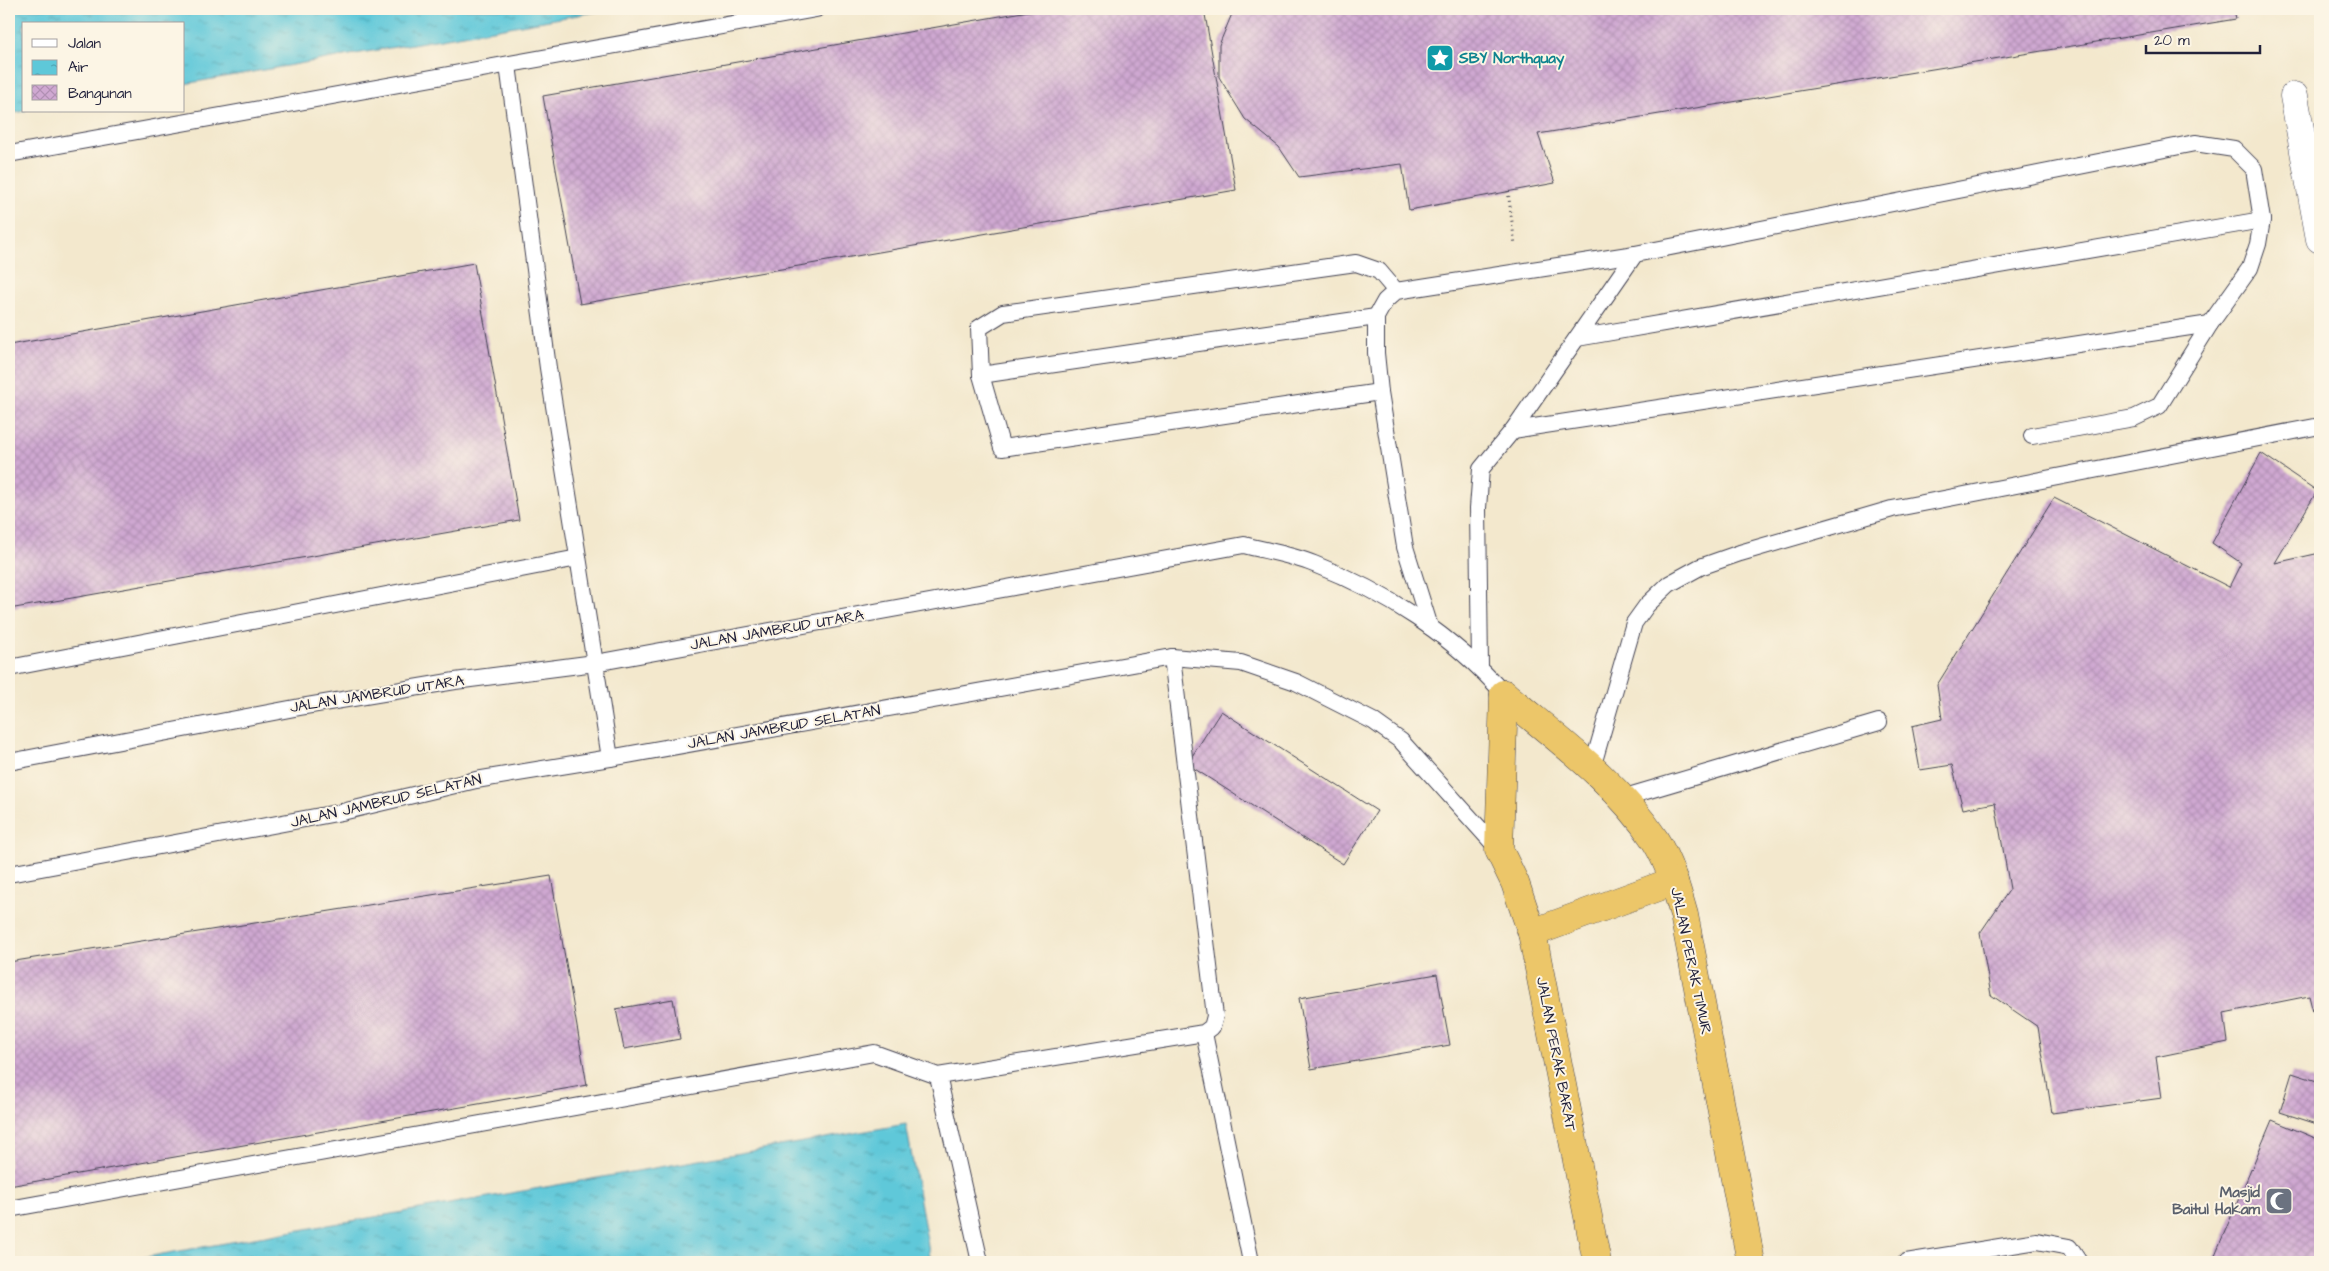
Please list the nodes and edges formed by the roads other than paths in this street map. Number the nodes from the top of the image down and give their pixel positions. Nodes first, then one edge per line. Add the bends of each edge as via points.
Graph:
1 (816, 9) edge
2 (508, 65) junction
3 (2294, 96) dead end
4 (9, 154) edge
5 (2262, 220) junction
6 (2320, 239) edge
7 (1635, 254) junction
8 (1396, 291) junction
9 (1376, 317) junction
10 (2210, 324) junction
11 (1578, 338) junction
12 (981, 375) junction
13 (1380, 392) junction
14 (2320, 426) edge
15 (1513, 430) junction
16 (2032, 436) dead end
17 (578, 558) junction
18 (1430, 627) junction
19 (1172, 657) junction
20 (595, 662) junction
21 (1480, 667) junction
22 (9, 668) edge
23 (1504, 694) junction
24 (1880, 722) dead end
25 (610, 758) junction
26 (9, 762) edge
27 (1592, 768) junction
28 (1622, 798) junction
29 (1499, 850) junction
30 (9, 874) edge
31 (1674, 881) junction
32 (1532, 934) junction
33 (1204, 1033) junction
34 (938, 1076) junction
35 (9, 1209) edge
36 (980, 1262) edge
37 (1251, 1262) edge
38 (1597, 1262) edge
39 (1751, 1262) edge
40 (1906, 1262) edge
41 (2079, 1262) edge

1 - 2 lane
2 - 4 lane
2 - 17 lane via 548,368
3 - 6 street
5 - 7 lane via 2254,169 2234,148 2195,144
5 - 10 lane via 2250,268
5 - 11 lane
7 - 8 lane
7 - 11 lane
8 - 9 lane via 1385,301
8 - 12 lane via 1379,271 1356,262 1003,313 978,328
9 - 12 lane
9 - 13 lane
10 - 15 lane
10 - 16 lane via 2159,406 2134,418
11 - 15 lane
12 - 13 lane via 1002,448
13 - 18 lane via 1405,547
14 - 27 lane via 1892,510 1700,567 1669,584 1634,623
15 - 21 lane via 1481,468 1478,508
17 - 20 lane
17 - 22 lane
18 - 20 lane, JALAN JAMBRUD UTARA via 1384,596 1313,564 1244,545
18 - 21 lane, JALAN JAMBRUD UTARA
19 - 25 lane, JALAN JAMBRUD SELATAN
19 - 29 lane, JALAN JAMBRUD SELATAN via 1241,662 1296,682 1373,721 1401,741
19 - 33 lane via 1215,1016 1212,1027
20 - 25 lane
20 - 26 lane, JALAN JAMBRUD UTARA via 300,707
21 - 23 lane, JALAN JAMBRUD UTARA
23 - 27 highway, JALAN PERAK TIMUR
23 - 29 highway
24 - 28 lane
25 - 30 lane, JALAN JAMBRUD SELATAN via 476,780 342,812
27 - 28 highway, JALAN PERAK TIMUR
28 - 31 highway, JALAN PERAK TIMUR via 1656,841
29 - 32 highway, JALAN PERAK BARAT via 1515,883
31 - 32 highway
31 - 39 highway, JALAN PERAK TIMUR via 1684,914
32 - 38 highway, JALAN PERAK BARAT
33 - 34 lane
33 - 37 lane
34 - 35 lane via 874,1053
34 - 36 lane
40 - 41 lane via 2037,1241 2070,1246

